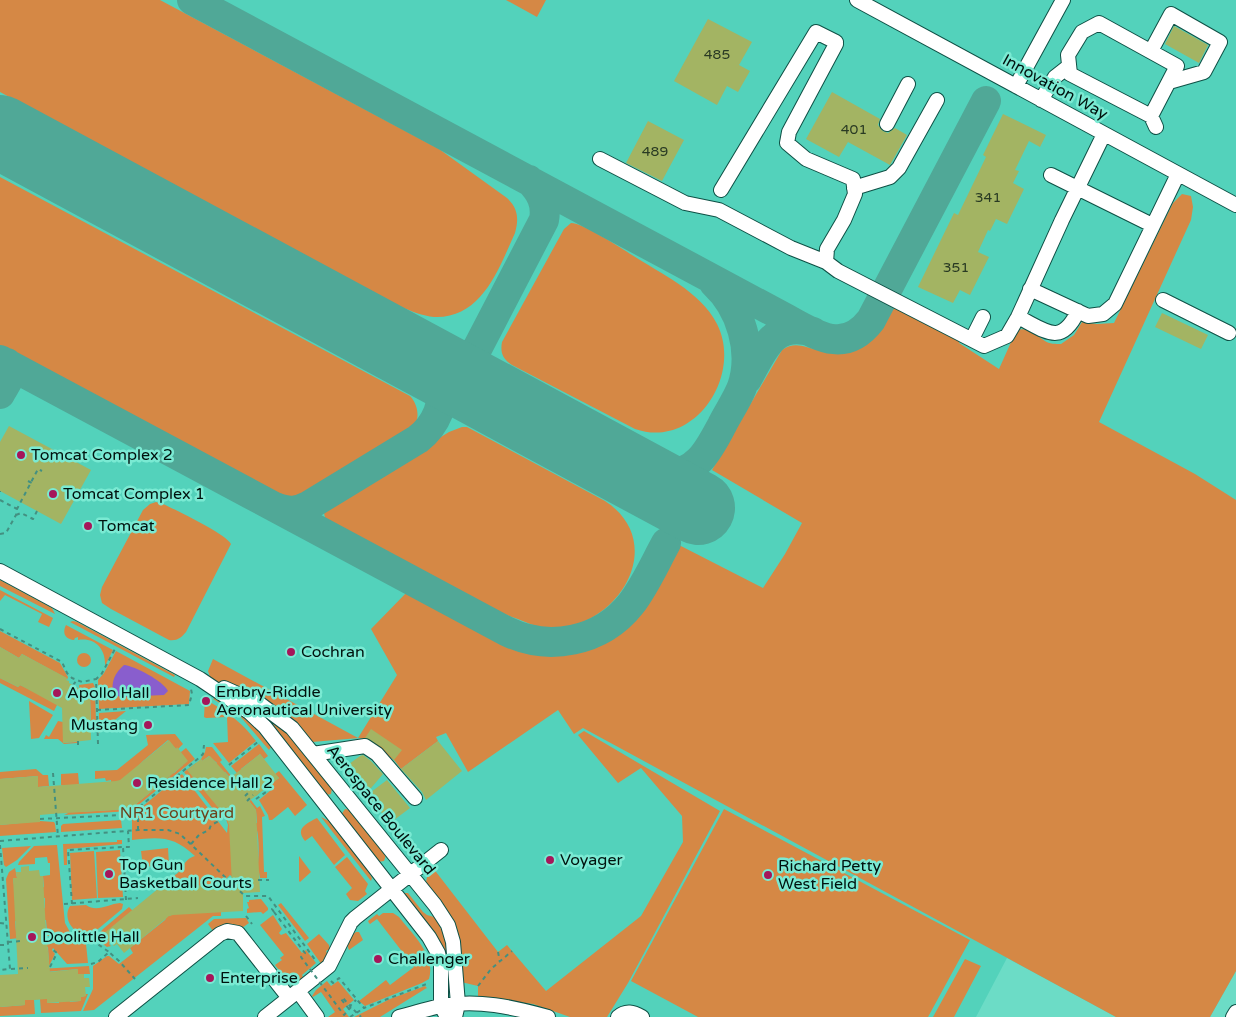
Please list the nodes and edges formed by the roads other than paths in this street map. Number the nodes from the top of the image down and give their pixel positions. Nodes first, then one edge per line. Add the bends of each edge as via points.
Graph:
1 (858, 0) edge
2 (1063, 0) edge
3 (1151, 51) junction
4 (1070, 66) junction
5 (1169, 82) junction
6 (908, 84) dead end
7 (1016, 86) junction
8 (937, 100) dead end
9 (1041, 100) junction
10 (887, 124) dead end
11 (1104, 134) junction
12 (600, 159) dead end
13 (1178, 174) junction
14 (1051, 175) dead end
15 (854, 188) junction
16 (1077, 188) junction
17 (721, 190) dead end
18 (1236, 205) edge
19 (1152, 225) junction
20 (826, 262) junction
21 (1030, 289) junction
22 (1163, 300) dead end
23 (1078, 311) junction
24 (983, 317) dead end
25 (1018, 317) junction
26 (1229, 333) dead end
27 (972, 339) junction
28 (0, 571) edge
29 (195, 684) junction
30 (314, 754) junction
31 (346, 795) junction
32 (415, 798) dead end
33 (329, 808) junction
34 (441, 850) dead end
35 (410, 873) junction
36 (391, 888) junction
37 (293, 995) junction
38 (456, 1011) edge
39 (444, 1012) edge
40 (1236, 1012) edge
41 (116, 1017) edge
42 (265, 1017) edge
43 (317, 1017) edge
44 (400, 1017) edge
45 (548, 1017) edge
46 (618, 1017) edge
47 (642, 1017) edge
48 (1233, 1017) edge

1 - 7 street, Innovation Way
2 - 7 street
3 - 4 street via 1099,23 1082,32 1068,55
3 - 5 street via 1177,66
3 - 5 street via 1171,14 1220,42 1204,72
4 - 5 street via 1070,74 1154,122
4 - 9 street via 1055,77
6 - 10 street
7 - 9 street, Innovation Way
8 - 15 street via 899,168 890,177
9 - 11 street, Innovation Way
11 - 13 street, Innovation Way
11 - 16 street
12 - 20 street via 685,203 719,210 791,248
13 - 18 street, Innovation Way
13 - 19 street
14 - 16 street
15 - 17 street via 852,179 806,159 787,143 789,132 836,43 816,32
15 - 20 street via 855,194 844,220 827,249
16 - 19 street
16 - 21 street
19 - 23 street via 1114,304 1102,314 1088,316
20 - 27 street
21 - 23 street
21 - 25 street
22 - 26 street
23 - 25 street via 1072,324 1063,332 1052,334
24 - 27 street
25 - 27 street via 1007,336 984,346
28 - 29 street, Aerospace Boulevard
29 - 30 street, Aerospace Boulevard via 260,704 292,728
29 - 33 street, Aerospace Boulevard via 250,712
30 - 31 street, Aerospace Boulevard
30 - 32 street via 365,746 377,754
31 - 33 street
31 - 35 street, Aerospace Boulevard
33 - 36 street, Aerospace Boulevard
34 - 35 street
35 - 36 street
35 - 38 street, Aerospace Boulevard via 448,925 454,942
36 - 37 street via 352,922 329,966
36 - 39 street, Aerospace Boulevard via 438,953
37 - 41 street via 238,933 227,931
37 - 42 street
37 - 43 street
38 - 39 street
38 - 45 street via 486,1004 520,1008
39 - 44 street
40 - 48 street
46 - 47 street via 623,1012 632,1012

